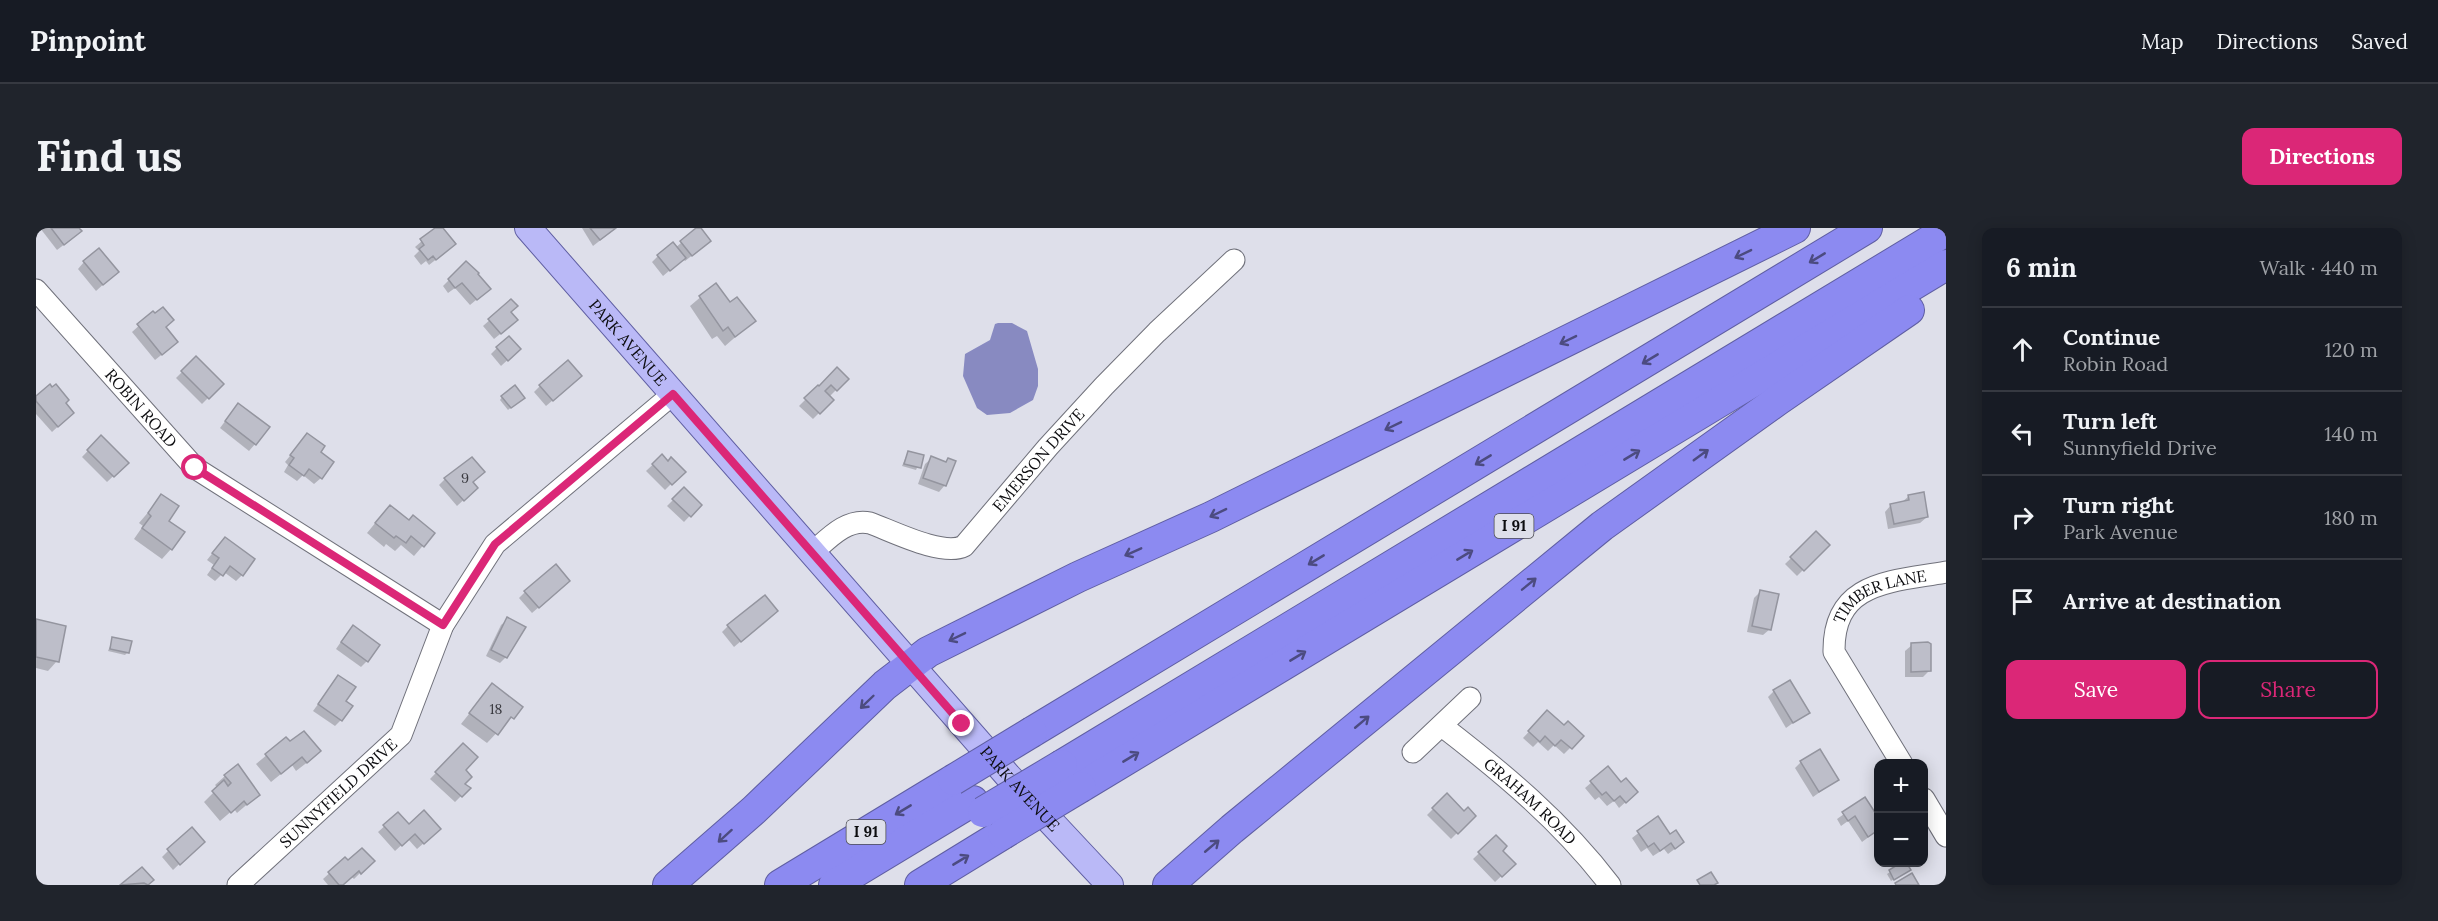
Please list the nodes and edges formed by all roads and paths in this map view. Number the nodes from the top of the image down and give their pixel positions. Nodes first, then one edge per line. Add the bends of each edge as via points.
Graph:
1 (528, 228) edge
2 (1795, 228) edge
3 (1867, 228) edge
4 (1923, 228) edge
5 (1946, 231) edge
6 (1234, 260) dead end
7 (1946, 265) edge
8 (1946, 284) edge
9 (36, 290) edge
10 (673, 394) junction
11 (813, 552) junction
12 (1946, 572) edge
13 (443, 625) junction
14 (911, 664) junction
15 (1470, 698) dead end
16 (1442, 726) junction
17 (1413, 752) dead end
18 (1899, 759) edge
19 (1057, 760) junction
20 (978, 807) junction
21 (1928, 807) edge
22 (1946, 836) edge
23 (238, 885) edge
24 (668, 885) edge
25 (780, 885) edge
26 (834, 885) edge
27 (864, 885) edge
28 (920, 885) edge
29 (1110, 885) edge
30 (1168, 885) edge
31 (1610, 885) edge

1 - 10 main road, PARK AVENUE
2 -> 14 highway via 1211,517 1078,577
3 -> 25 highway, I 91, bridge
4 - 19 highway
5 - 19 highway
6 - 11 street, EMERSON DRIVE via 1096,394 964,546 941,549 860,522 838,531
28 -> 7 highway, I 91, bridge
30 -> 8 highway via 1602,526
9 - 13 street, ROBIN ROAD via 195,468
10 - 11 main road, PARK AVENUE
10 - 13 street, SUNNYFIELD DRIVE via 495,544
11 - 14 main road, PARK AVENUE
12 - 18 street, TIMBER LANE via 1882,583 1856,596 1839,615 1834,634 1834,652
13 - 23 street, SUNNYFIELD DRIVE via 401,735
14 -> 24 highway
14 - 29 main road, PARK AVENUE
15 - 16 street
16 - 17 street
16 - 31 street, GRAHAM ROAD via 1536,803 1570,836
19 - 20 highway, bridge
20 - 26 highway
20 - 27 highway
21 - 22 street

